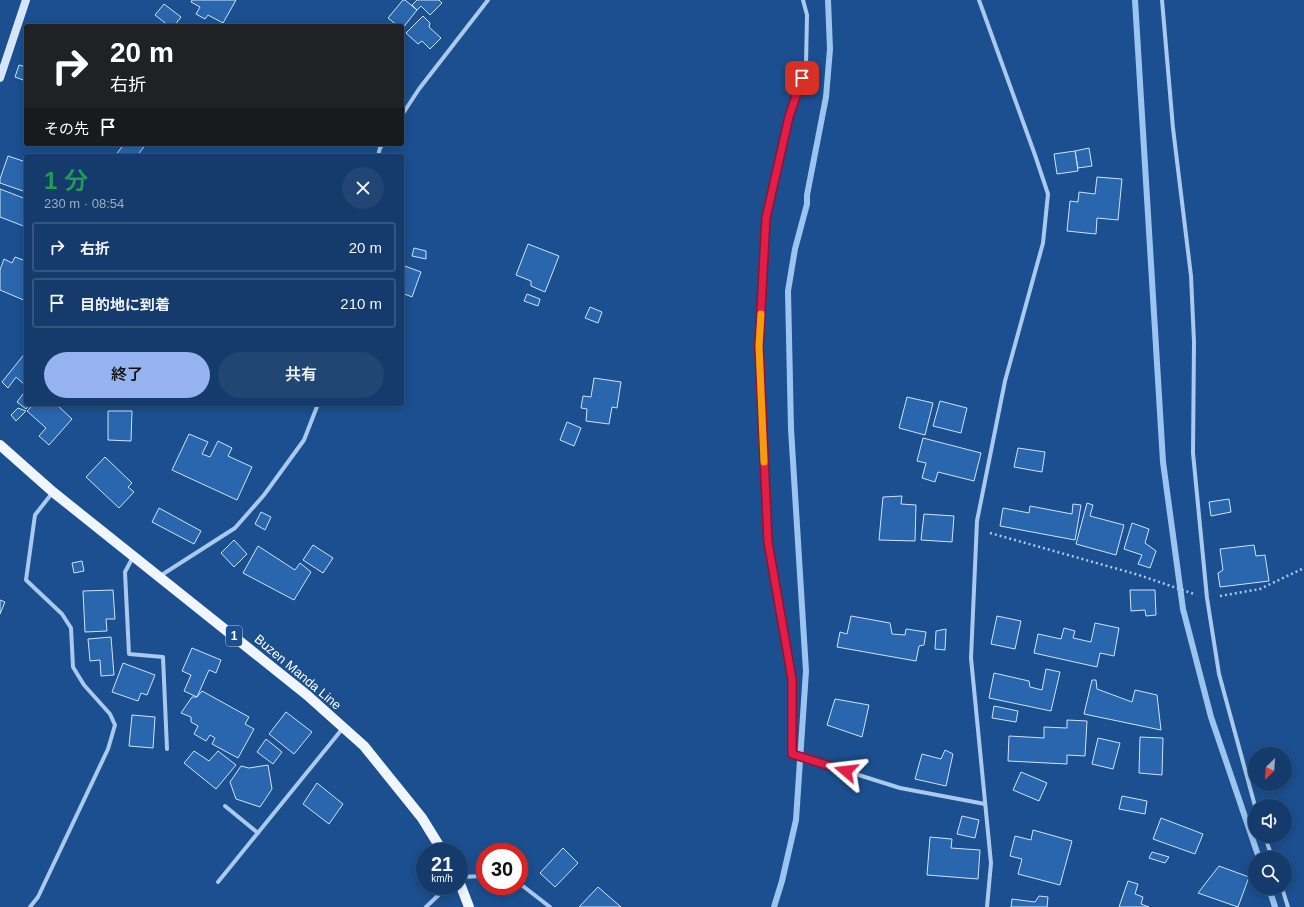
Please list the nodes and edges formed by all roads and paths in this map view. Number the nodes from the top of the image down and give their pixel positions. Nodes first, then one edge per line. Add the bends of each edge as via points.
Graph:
1 (26, 0) edge
2 (488, 0) edge
3 (803, 0) edge
4 (979, 0) edge
5 (1162, 0) edge
6 (0, 78) edge
7 (404, 112) edge
8 (317, 406) edge
9 (0, 445) edge
10 (53, 492) junction
11 (977, 521) junction
12 (134, 556) junction
13 (1304, 568) edge
14 (160, 576) junction
15 (1207, 598) junction
16 (343, 727) junction
17 (167, 749) dead end
18 (1253, 799) edge
19 (985, 804) junction
20 (225, 806) dead end
21 (258, 833) junction
22 (437, 843) edge
23 (218, 882) dead end
24 (528, 889) edge
25 (439, 895) edge
26 (464, 895) edge
27 (1284, 895) edge
28 (30, 907) edge
29 (426, 907) edge
30 (469, 907) edge
31 (550, 907) edge
32 (987, 907) edge
33 (1288, 907) edge

1 - 6 main road
2 - 7 street
3 - 19 street via 806,15 806,65 789,117 766,218 759,346 768,542 792,679 792,754 900,788
4 - 11 street via 1048,194 1043,243 1006,381
5 - 15 street via 1173,128 1191,276 1194,342 1193,453
8 - 14 street via 304,440 264,496 235,528
9 - 10 main road, Buzen Manda Line / 1
10 - 12 main road, Buzen Manda Line / 1
10 - 28 street via 35,515 26,580 62,614 71,628 73,667 84,685 110,714 114,725 108,749 38,896
11 - 15 path via 983,531 1139,575
11 - 19 street via 971,658
12 - 14 main road, Buzen Manda Line / 1
12 - 17 street via 124,572 129,654 164,657
13 - 15 path via 1260,589
14 - 16 main road, Buzen Manda Line / 1
15 - 18 street via 1220,674
16 - 21 street
16 - 22 main road, Buzen Manda Line / 1 via 364,746 422,818
19 - 32 street via 991,863
20 - 21 street
21 - 23 street
24 - 31 street
25 - 29 street
26 - 30 main road
27 - 33 street

